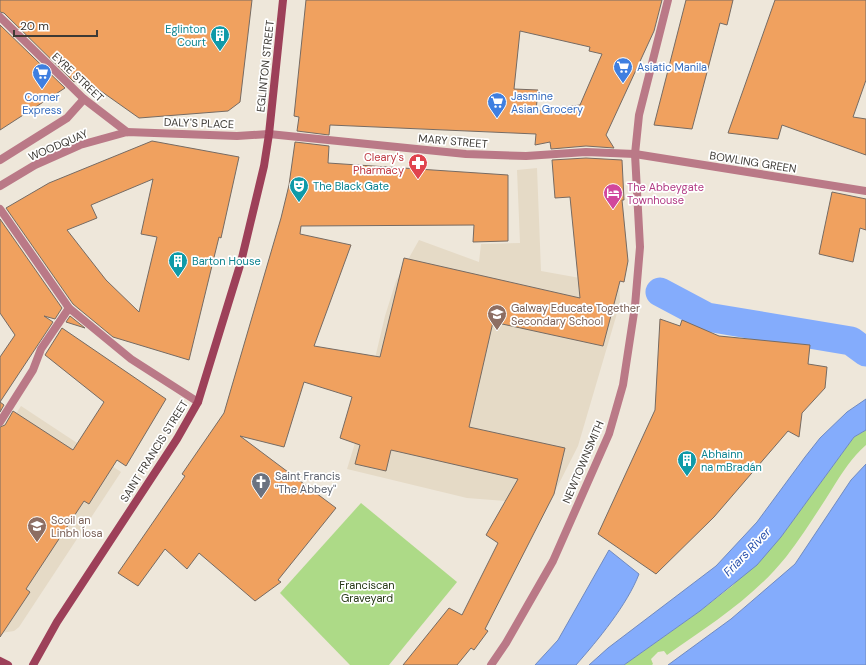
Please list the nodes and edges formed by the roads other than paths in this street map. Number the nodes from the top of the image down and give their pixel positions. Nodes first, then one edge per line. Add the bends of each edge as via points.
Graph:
1 (283, 0) edge
2 (668, 0) edge
3 (0, 18) edge
4 (84, 99) junction
5 (127, 132) junction
6 (269, 134) junction
7 (636, 154) junction
8 (0, 160) edge
9 (0, 186) edge
10 (866, 191) edge
11 (0, 209) edge
12 (69, 308) junction
13 (198, 402) junction
14 (0, 422) edge
15 (0, 661) edge
16 (8, 665) edge
17 (34, 665) edge
18 (491, 665) edge

1 - 6 main road, EGLINTON STREET
2 - 7 street, NEWTOWNSMITH via 639,115
3 - 4 street, EYRE STREET
4 - 5 street, EYRE STREET
4 - 8 street, WOODQUAY via 67,118
5 - 6 street, DALY'S PLACE via 237,136
5 - 9 street, WOODQUAY via 80,145 35,165
6 - 7 street, MARY STREET via 466,154
6 - 13 main road, SAINT FRANCIS STREET via 241,262
7 - 10 street, BOWLING GREEN
7 - 18 street, NEWTOWNSMITH via 640,247 635,306 621,392 609,434 553,561
11 - 12 street
12 - 13 street via 131,359
12 - 14 street via 41,349 33,370
13 - 17 main road, SAINT FRANCIS STREET via 177,440 57,622
15 - 16 main road

